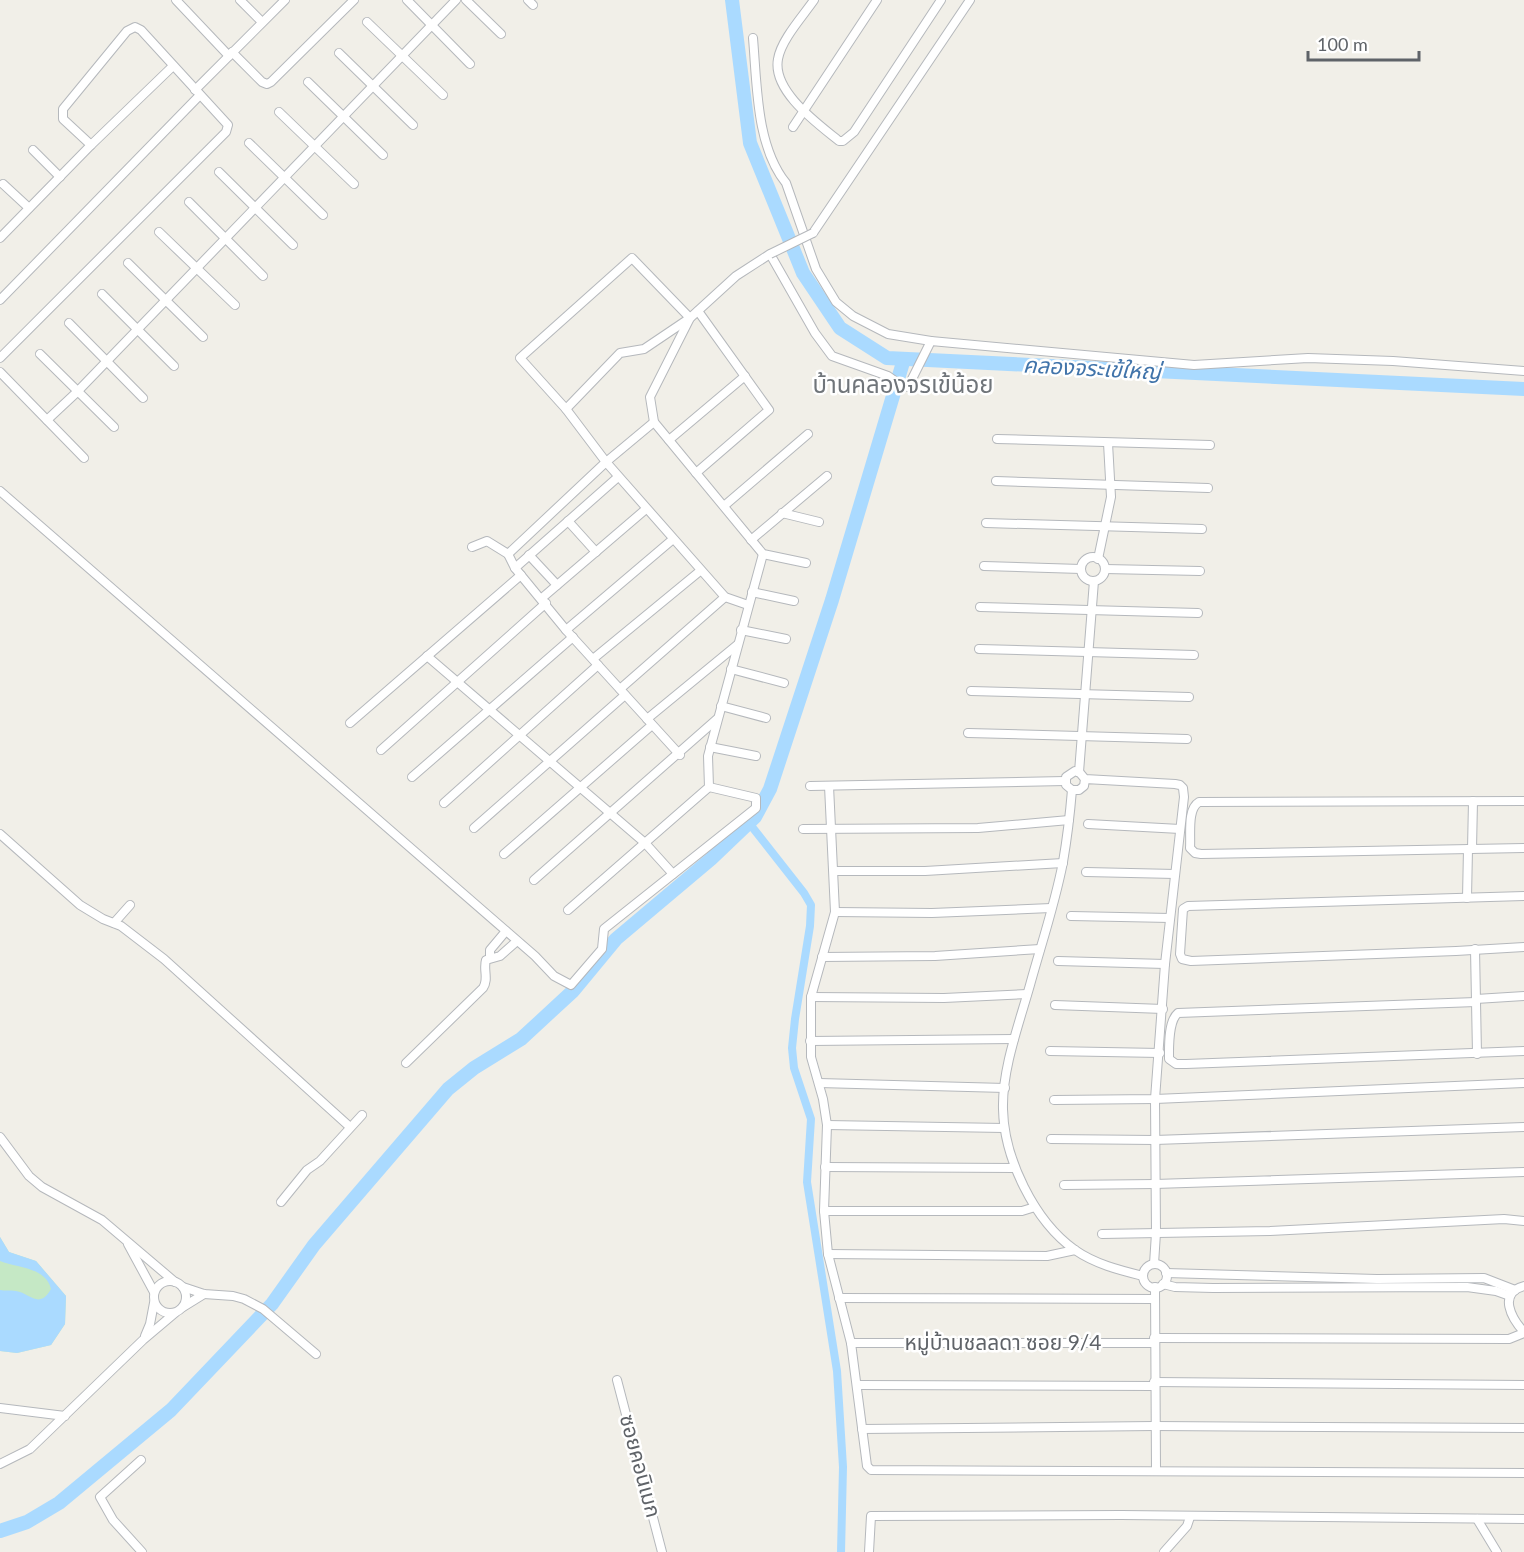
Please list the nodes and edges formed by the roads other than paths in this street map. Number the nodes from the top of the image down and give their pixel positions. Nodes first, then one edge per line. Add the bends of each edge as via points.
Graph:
1 (176, 0) edge
2 (240, 0) edge
3 (285, 0) edge
4 (354, 0) edge
5 (407, 0) edge
6 (456, 0) edge
7 (466, 0) edge
8 (814, 0) edge
9 (877, 0) edge
10 (941, 0) edge
11 (970, 0) edge
12 (262, 22) junction
13 (368, 22) dead end
14 (432, 24) junction
15 (501, 34) dead end
16 (753, 38) dead end
17 (339, 53) dead end
18 (231, 54) junction
19 (402, 55) junction
20 (470, 63) dead end
21 (173, 66) junction
22 (308, 82) dead end
23 (372, 86) junction
24 (197, 92) junction
25 (443, 95) dead end
26 (802, 110) junction
27 (279, 111) dead end
28 (343, 116) junction
29 (413, 125) dead end
30 (793, 127) dead end
31 (249, 143) dead end
32 (91, 145) junction
33 (315, 146) junction
34 (33, 150) dead end
35 (383, 155) dead end
36 (219, 172) dead end
37 (60, 177) junction
38 (284, 177) junction
39 (3, 184) dead end
40 (354, 184) dead end
41 (189, 202) dead end
42 (255, 207) junction
43 (29, 208) junction
44 (323, 215) dead end
45 (159, 232) dead end
46 (0, 238) edge
47 (225, 238) junction
48 (293, 245) dead end
49 (770, 254) junction
50 (128, 263) dead end
51 (196, 269) junction
52 (263, 276) dead end
53 (102, 294) dead end
54 (0, 300) edge
55 (166, 301) junction
56 (235, 305) dead end
57 (698, 310) junction
58 (690, 318) junction
59 (69, 323) dead end
60 (137, 330) junction
61 (203, 337) dead end
62 (930, 344) junction
63 (40, 354) dead end
64 (0, 358) edge
65 (107, 361) junction
66 (174, 366) dead end
67 (1524, 371) edge
68 (0, 372) edge
69 (745, 376) junction
70 (77, 392) junction
71 (143, 398) dead end
72 (566, 409) junction
73 (46, 420) junction
74 (654, 422) junction
75 (114, 427) dead end
76 (808, 434) dead end
77 (997, 439) dead end
78 (669, 440) junction
79 (1108, 443) junction
80 (1210, 444) dead end
81 (84, 458) dead end
82 (606, 462) junction
83 (696, 473) junction
84 (827, 476) dead end
85 (618, 477) junction
86 (996, 481) dead end
87 (1112, 485) junction
88 (1208, 488) dead end
89 (0, 491) edge
90 (724, 506) junction
91 (646, 509) junction
92 (782, 513) junction
93 (568, 521) junction
94 (819, 522) dead end
95 (986, 523) dead end
96 (1106, 527) junction
97 (1202, 529) dead end
98 (672, 540) junction
99 (751, 540) junction
100 (472, 547) dead end
101 (596, 552) junction
102 (508, 554) junction
103 (763, 554) junction
104 (530, 555) junction
105 (1098, 559) junction
106 (806, 563) dead end
107 (984, 566) dead end
108 (515, 568) junction
109 (1081, 569) junction
110 (1105, 569) junction
111 (700, 571) junction
112 (1200, 571) dead end
113 (521, 574) junction
114 (1094, 581) junction
115 (557, 585) junction
116 (752, 592) junction
117 (725, 597) junction
118 (544, 601) junction
119 (794, 601) dead end
120 (748, 605) junction
121 (980, 607) dead end
122 (1091, 610) junction
123 (1198, 613) dead end
124 (566, 630) junction
125 (741, 630) junction
126 (573, 637) junction
127 (786, 639) dead end
128 (738, 644) junction
129 (979, 649) dead end
130 (1088, 653) junction
131 (1194, 655) dead end
132 (427, 656) junction
133 (596, 662) junction
134 (731, 669) junction
135 (457, 682) junction
136 (784, 683) dead end
137 (971, 691) dead end
138 (622, 692) junction
139 (1084, 694) junction
140 (1189, 697) dead end
141 (721, 706) junction
142 (489, 710) junction
143 (718, 718) junction
144 (766, 718) dead end
145 (649, 722) junction
146 (350, 723) dead end
147 (968, 733) dead end
148 (1080, 735) junction
149 (519, 736) junction
150 (1187, 739) dead end
151 (710, 747) junction
152 (381, 750) dead end
153 (679, 754) junction
154 (756, 756) dead end
155 (549, 761) junction
156 (1079, 772) junction
157 (412, 777) dead end
158 (1085, 779) junction
159 (1065, 781) junction
160 (810, 786) dead end
161 (829, 786) junction
162 (709, 787) junction
163 (580, 788) junction
164 (1072, 790) junction
165 (1473, 801) junction
166 (1524, 801) edge
167 (444, 802) dead end
168 (610, 813) junction
169 (1069, 820) junction
170 (1088, 824) dead end
171 (474, 828) dead end
172 (803, 829) dead end
173 (832, 829) junction
174 (1180, 829) junction
175 (0, 834) edge
176 (645, 843) junction
177 (1524, 848) edge
178 (1470, 849) junction
179 (504, 854) dead end
180 (1063, 862) junction
181 (834, 871) junction
182 (1086, 872) dead end
183 (673, 874) junction
184 (1175, 874) junction
185 (534, 880) dead end
186 (1524, 896) edge
187 (1467, 898) junction
188 (130, 905) dead end
189 (1052, 908) junction
190 (568, 910) dead end
191 (835, 912) junction
192 (1071, 916) dead end
193 (1170, 918) junction
194 (114, 923) junction
195 (506, 932) junction
196 (517, 941) junction
197 (1524, 947) edge
198 (1040, 949) junction
199 (1475, 949) junction
200 (822, 957) junction
201 (490, 958) junction
202 (1058, 960) dead end
203 (1165, 964) junction
204 (1027, 994) junction
205 (1524, 996) edge
206 (811, 997) junction
207 (1476, 1000) junction
208 (1055, 1005) dead end
209 (1163, 1009) junction
210 (1014, 1039) junction
211 (810, 1041) junction
212 (1050, 1051) dead end
213 (1524, 1051) edge
214 (1160, 1053) junction
215 (1477, 1054) junction
216 (406, 1063) dead end
217 (819, 1083) junction
218 (1524, 1083) edge
219 (1005, 1088) junction
220 (1155, 1099) junction
221 (1054, 1100) dead end
222 (362, 1115) dead end
223 (827, 1125) junction
224 (350, 1127) junction
225 (1524, 1127) edge
226 (1004, 1128) junction
227 (0, 1137) edge
228 (1051, 1138) dead end
229 (1155, 1140) junction
230 (825, 1167) junction
231 (1015, 1168) junction
232 (1524, 1172) edge
233 (1155, 1184) junction
234 (1064, 1185) dead end
235 (281, 1202) dead end
236 (1035, 1207) junction
237 (824, 1211) junction
238 (1524, 1221) edge
239 (1156, 1233) junction
240 (1102, 1234) dead end
241 (124, 1238) junction
242 (1075, 1250) junction
243 (828, 1254) junction
244 (1154, 1264) junction
245 (1166, 1273) junction
246 (1143, 1276) junction
247 (1348, 1278) junction
248 (175, 1282) junction
249 (1159, 1286) junction
250 (1524, 1286) edge
251 (183, 1287) junction
252 (1348, 1288) junction
253 (154, 1292) junction
254 (1513, 1293) junction
255 (204, 1294) junction
256 (839, 1298) junction
257 (1154, 1299) junction
258 (154, 1304) junction
259 (183, 1307) junction
260 (175, 1313) junction
261 (1524, 1332) edge
262 (143, 1340) junction
263 (1154, 1341) junction
264 (851, 1343) junction
265 (316, 1354) dead end
266 (617, 1380) dead end
267 (1154, 1384) junction
268 (1524, 1385) edge
269 (858, 1386) junction
270 (0, 1408) edge
271 (65, 1416) junction
272 (1154, 1426) junction
273 (1524, 1428) edge
274 (862, 1429) junction
275 (141, 1460) dead end
276 (0, 1464) edge
277 (1156, 1471) junction
278 (1524, 1473) edge
279 (1190, 1517) junction
280 (1477, 1519) junction
281 (1524, 1519) edge
282 (142, 1552) edge
283 (662, 1552) edge
284 (869, 1552) edge
285 (1164, 1552) edge
286 (1497, 1552) edge

1 - 18 street
2 - 12 street
3 - 12 street
4 - 18 street via 267,84
5 - 14 street
6 - 14 street
7 - 15 street
8 - 26 street via 778,58 787,92
9 - 26 street
10 - 26 street via 848,139 838,141
11 - 49 street, bridge via 813,233
12 - 18 street
13 - 19 street
14 - 19 street
14 - 20 street
16 - 62 street via 763,132 778,174 786,183 816,269 831,296 853,316 888,334
17 - 23 street
18 - 24 street
19 - 23 street
19 - 25 street
21 - 24 street
21 - 32 street
21 - 32 street via 141,30 135,27 127,31 63,109 63,119
22 - 28 street
23 - 28 street
23 - 29 street
24 - 54 street
24 - 64 street via 228,125 226,132
26 - 30 street
27 - 33 street
28 - 33 street
28 - 35 street
31 - 38 street
32 - 37 street
33 - 38 street
33 - 40 street
34 - 37 street
36 - 42 street
37 - 43 street
38 - 42 street
38 - 44 street
39 - 43 street
41 - 47 street
42 - 47 street
42 - 48 street
43 - 46 street
45 - 51 street
47 - 51 street
47 - 52 street
49 - 57 street via 736,276
49 - 62 street via 832,356 908,386
50 - 55 street
51 - 55 street
51 - 56 street
53 - 60 street
55 - 60 street
55 - 61 street
57 - 58 street
57 - 69 street
58 - 72 street via 644,350 620,353
58 - 72 street via 632,258 520,358
58 - 74 street via 650,397
59 - 65 street
60 - 65 street
60 - 66 street
62 - 67 street via 1194,365 1308,358
63 - 70 street
65 - 70 street
65 - 71 street
68 - 73 street
69 - 78 street
69 - 83 street via 769,410
70 - 73 street
70 - 75 street
72 - 82 street
73 - 81 street
74 - 78 street
74 - 82 street
76 - 90 street
77 - 79 street
78 - 83 street
79 - 80 street
79 - 87 street
82 - 85 street
82 - 102 street
83 - 90 street
84 - 92 street
85 - 91 street
85 - 93 street
86 - 87 street
87 - 88 street
87 - 96 street
89 - 195 street
90 - 99 street
91 - 98 street
91 - 101 street
92 - 94 street
92 - 99 street
93 - 101 street
93 - 104 street
95 - 96 street
96 - 97 street
96 - 105 street
98 - 111 street
98 - 124 street
99 - 103 street
100 - 102 street via 487,541
101 - 115 street
102 - 108 street
103 - 106 street
103 - 116 street
104 - 108 street
104 - 115 street
105 - 109 street via 1089,558
105 - 110 street
107 - 109 street
108 - 113 street
109 - 114 street via 1085,578
110 - 112 street
110 - 114 street via 1101,578
111 - 117 street
111 - 133 street
113 - 118 street
113 - 132 street
114 - 122 street
115 - 118 street
116 - 119 street
116 - 120 street
117 - 120 street
117 - 138 street
118 - 124 street
118 - 135 street
120 - 125 street
121 - 122 street
122 - 123 street
122 - 130 street
124 - 126 street
125 - 127 street
125 - 128 street
126 - 133 street
126 - 142 street
128 - 134 street
128 - 145 street
129 - 130 street
130 - 131 street
130 - 139 street
132 - 135 street
132 - 146 street
133 - 138 street
133 - 149 street
134 - 136 street
134 - 141 street
135 - 142 street
135 - 152 street
137 - 139 street
138 - 145 street
138 - 155 street
139 - 140 street
139 - 148 street
141 - 143 street
141 - 144 street
142 - 149 street
142 - 157 street
143 - 151 street
143 - 153 street
145 - 153 street
145 - 163 street
147 - 148 street
148 - 150 street
148 - 156 street
149 - 155 street
149 - 167 street
151 - 154 street
151 - 162 street
153 - 168 street
155 - 163 street
155 - 171 street
156 - 158 street
156 - 159 street via 1071,772
158 - 164 street via 1082,788
158 - 174 street via 1180,784 1184,797
159 - 161 street
159 - 164 street
160 - 161 street
161 - 173 street
162 - 176 street
162 - 183 street via 756,798 756,808
163 - 168 street
163 - 179 street
164 - 169 street
165 - 166 street
165 - 178 street
165 - 178 street via 1199,802 1193,807 1190,848 1195,853
168 - 176 street
168 - 185 street
169 - 173 street via 968,828
169 - 180 street
170 - 174 street
172 - 173 street
173 - 181 street
174 - 184 street
175 - 194 street via 80,905
176 - 183 street
176 - 190 street
177 - 178 street
178 - 187 street
180 - 181 street via 925,871
180 - 189 street
181 - 191 street
182 - 184 street
183 - 196 street via 604,929 602,949 571,985 554,976
184 - 193 street
186 - 187 street
187 - 199 street via 1188,906 1184,909 1180,954 1182,959 1191,961
188 - 194 street
189 - 191 street
189 - 198 street
191 - 200 street
192 - 193 street
193 - 203 street
194 - 224 street via 164,959
195 - 196 street
195 - 201 street via 490,950
196 - 201 street via 500,956
197 - 199 street
198 - 200 street via 935,956
198 - 204 street
199 - 207 street
200 - 206 street
201 - 216 street via 485,964 487,979 483,988
202 - 203 street
203 - 209 street
204 - 206 street
204 - 210 street
205 - 207 street
206 - 211 street
207 - 215 street
207 - 215 street via 1178,1013 1172,1023 1168,1056 1171,1062 1186,1064
208 - 209 street
209 - 214 street
210 - 211 street
210 - 219 street
211 - 217 street
212 - 214 street
213 - 215 street
214 - 220 street
217 - 219 street
217 - 223 street
218 - 220 street
219 - 226 street
220 - 221 street
220 - 229 street
222 - 224 street
223 - 226 street
223 - 230 street
224 - 235 street
225 - 229 street
226 - 231 street
227 - 241 street via 28,1176 102,1220
228 - 229 street
229 - 233 street
230 - 231 street
230 - 237 street
231 - 236 street
232 - 233 street
233 - 234 street
233 - 239 street
236 - 237 street via 1022,1211
236 - 242 street
237 - 243 street
238 - 239 street
239 - 240 street
239 - 244 street
241 - 248 street
241 - 253 street
242 - 243 street via 1047,1256
242 - 246 street via 1101,1264
243 - 256 street
244 - 245 street via 1162,1266
244 - 246 street via 1146,1267
245 - 247 street
245 - 249 street
246 - 249 street via 1146,1284
247 - 252 street
247 - 254 street via 1484,1278
248 - 251 street
248 - 253 street via 160,1284
249 - 252 street
249 - 257 street
250 - 254 street
251 - 255 street
251 - 259 street
252 - 254 street via 1467,1287
253 - 258 street
254 - 261 street via 1508,1305 1510,1314
255 - 259 street
255 - 265 street via 233,1296 263,1309
256 - 257 street
256 - 264 street
257 - 263 street
258 - 260 street via 163,1312
258 - 262 street
259 - 260 street
260 - 262 street
261 - 263 street, หมู่บ้านชลลดา ซอย 9/4 via 1509,1339
262 - 271 street
263 - 264 street, หมู่บ้านชลลดา ซอย 9/4
263 - 267 street
264 - 269 street
266 - 283 street, ซอยคอนิเมก
267 - 268 street
267 - 269 street
267 - 272 street
269 - 274 street
270 - 271 street
271 - 276 street via 30,1449
272 - 273 street
272 - 274 street
272 - 277 street
274 - 277 street via 867,1466 875,1471
275 - 282 street via 100,1497 113,1520
277 - 278 street
279 - 280 street
279 - 284 street via 871,1515
279 - 285 street
280 - 281 street
280 - 286 street

